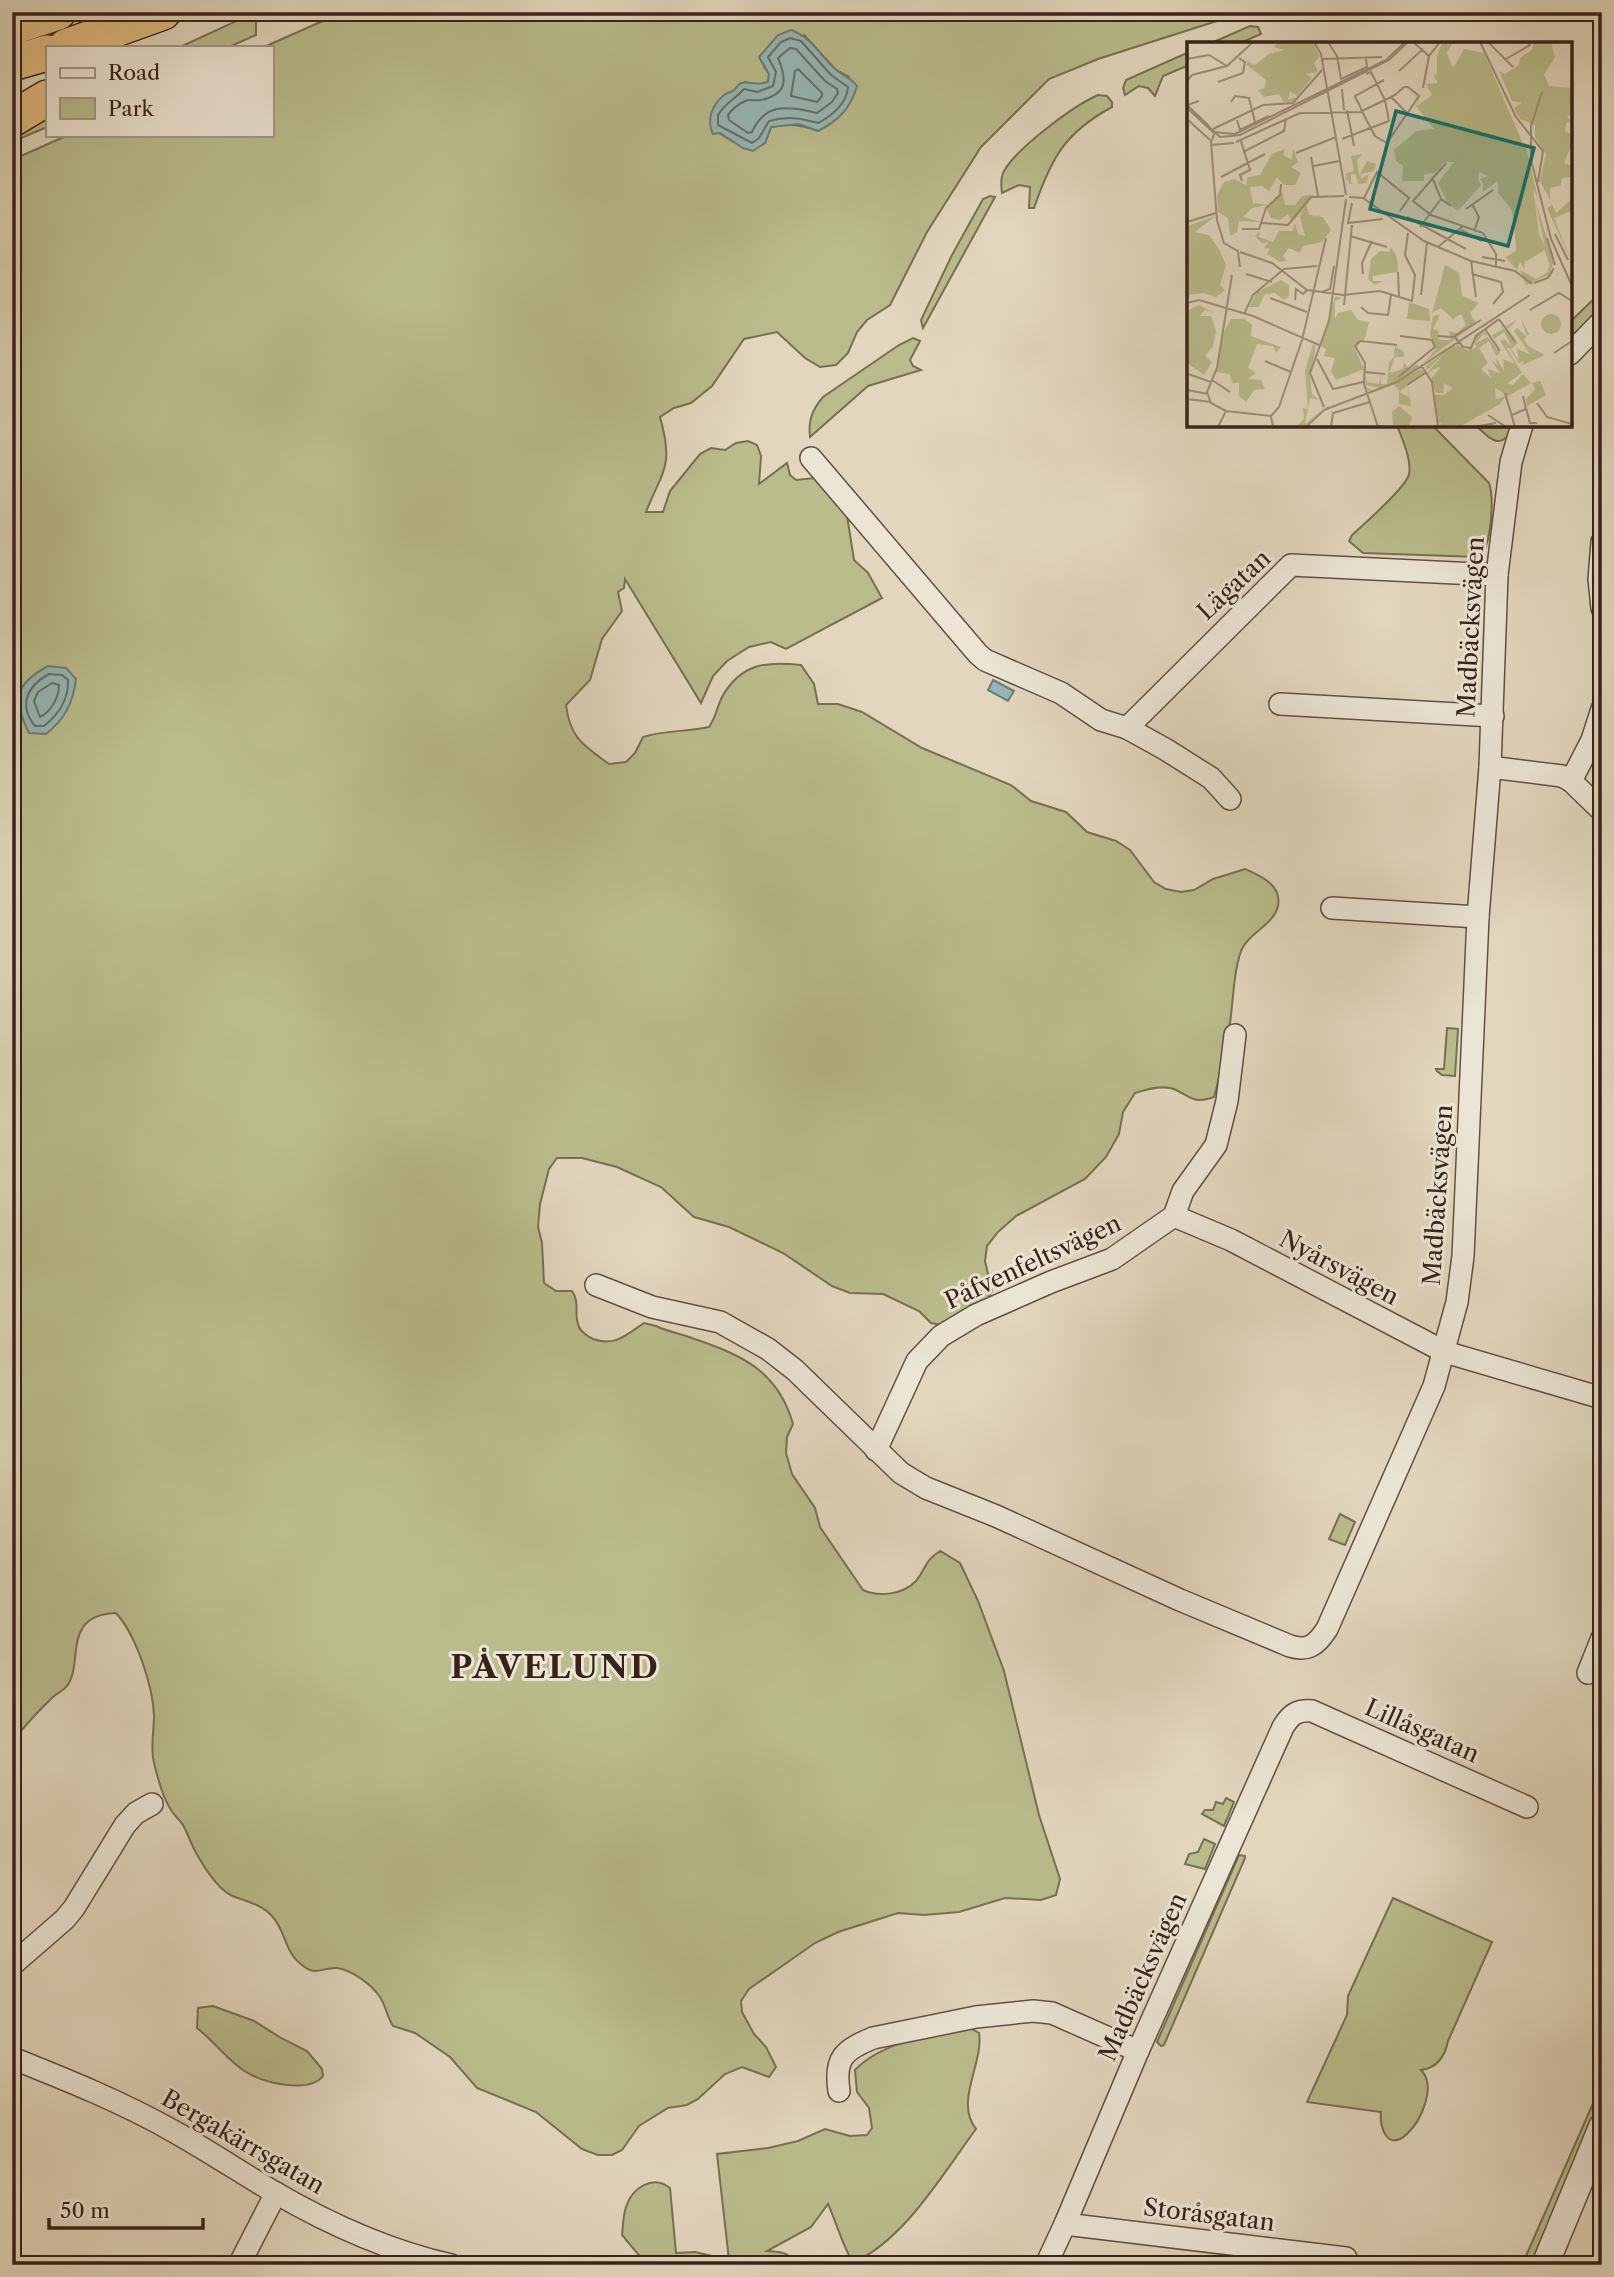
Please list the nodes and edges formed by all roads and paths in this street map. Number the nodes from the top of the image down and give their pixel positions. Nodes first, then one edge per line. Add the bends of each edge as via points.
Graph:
1 (58, 12) edge
2 (163, 12) edge
3 (180, 12) edge
4 (12, 27) edge
5 (69, 46) edge
6 (131, 46) edge
7 (46, 53) edge
8 (12, 64) edge
9 (46, 99) edge
10 (12, 119) edge
11 (1602, 321) edge
12 (1572, 352) edge
13 (1521, 427) edge
14 (811, 458) dead end
15 (1602, 542) edge
16 (1497, 575) junction
17 (1602, 608) edge
18 (1280, 704) dead end
19 (1602, 709) edge
20 (1493, 716) junction
21 (1127, 728) junction
22 (1490, 767) junction
23 (1571, 781) junction
24 (1230, 799) dead end
25 (1602, 811) edge
26 (1332, 908) dead end
27 (1478, 917) junction
28 (1236, 1035) dead end
29 (1174, 1216) junction
30 (596, 1285) dead end
31 (1445, 1352) junction
32 (1602, 1398) edge
33 (876, 1450) junction
34 (1602, 1638) edge
35 (1588, 1673) dead end
36 (1294, 1713) joint
37 (152, 1804) dead end
38 (1527, 1807) dead end
39 (12, 1965) edge
40 (1138, 2051) junction
41 (13, 2059) edge
42 (839, 2091) dead end
43 (1602, 2127) edge
44 (276, 2193) junction
45 (1065, 2224) junction
46 (1346, 2259) dead end
47 (239, 2265) edge
48 (451, 2265) edge
49 (1046, 2265) edge
50 (1545, 2265) edge

1 - 4 highway
2 - 5 highway
3 - 6 highway
7 - 8 highway
9 - 10 highway
11 - 12 street
13 - 16 street, Madbäcksvägen via 1511,462
14 - 21 street via 985,660 1061,693 1101,720
15 - 17 street via 1598,579
16 - 20 street, Madbäcksvägen
16 - 21 street, Lägatan via 1291,565
18 - 20 street
19 - 23 street
20 - 22 street, Madbäcksvägen
21 - 24 street via 1212,778
22 - 23 street via 1548,772
22 - 27 street, Madbäcksvägen
23 - 25 street
26 - 27 street
27 - 31 street, Madbäcksvägen via 1464,1256
28 - 29 street via 1216,1145 1183,1191
29 - 31 street, Nyårsvägen via 1231,1240
29 - 33 street, Påfvenfeltsvägen via 1112,1259 965,1320 941,1336 916,1361
30 - 33 street via 652,1307 720,1322 758,1343 795,1370
31 - 32 street, Nyårsvägen
31 - 33 street, Madbäcksvägen via 1327,1629 1318,1642 1304,1649 1234,1623 938,1493 901,1473
34 - 35 street
36 - 38 street, Lillåsgatan via 1312,1711
36 - 40 street, Madbäcksvägen via 1283,1727
37 - 39 street via 125,1825 65,1919
40 - 42 street via 1052,2013 1015,2012 873,2038 853,2046 840,2059
40 - 45 street, Madbäcksvägen
41 - 44 street, Bergakärrsgatan via 129,2108
43 - 50 street
44 - 47 street
44 - 48 street, Bergakärrsgatan via 369,2240
45 - 46 street, Storåsgatan
45 - 49 street, Madbäcksvägen

